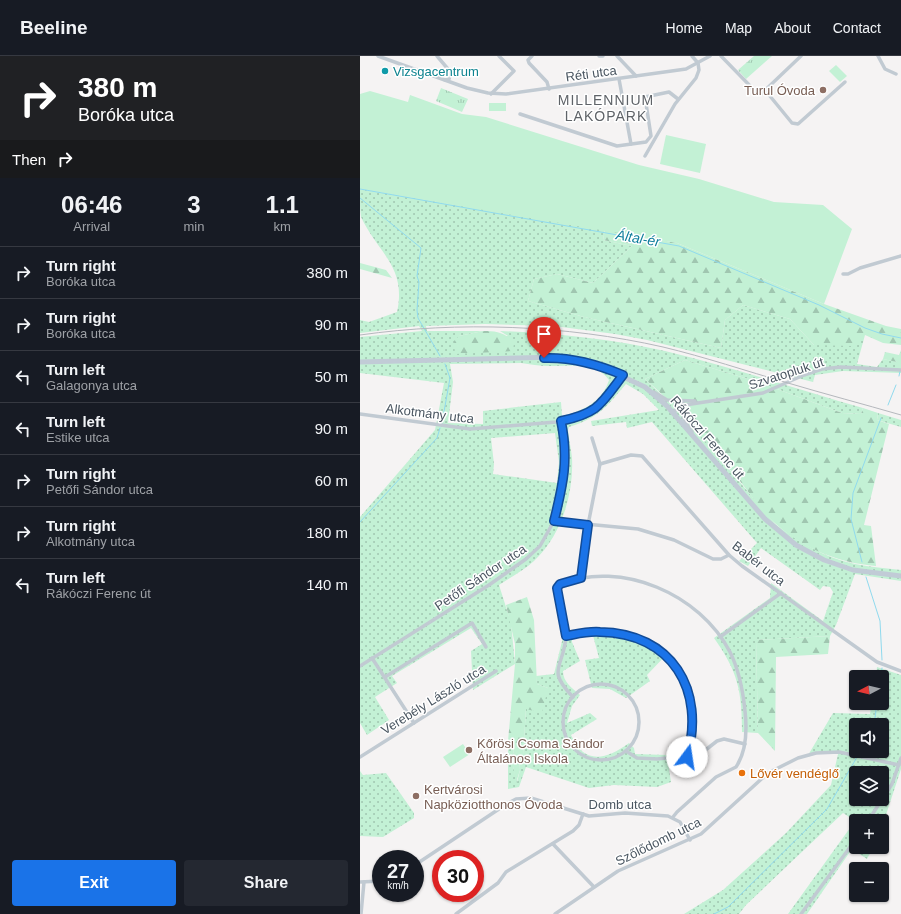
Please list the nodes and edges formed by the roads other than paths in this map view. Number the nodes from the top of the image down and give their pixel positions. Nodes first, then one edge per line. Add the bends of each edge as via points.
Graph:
1 (378, 56) edge
2 (437, 56) edge
3 (499, 56) edge
4 (532, 56) edge
5 (599, 56) edge
6 (604, 56) edge
7 (617, 56) edge
8 (692, 56) edge
9 (710, 56) edge
10 (721, 56) edge
11 (801, 56) edge
12 (878, 56) edge
13 (698, 63) junction
14 (896, 74) dead end
15 (636, 76) junction
16 (619, 79) junction
17 (445, 80) junction
18 (845, 82) dead end
19 (549, 89) junction
20 (765, 90) junction
21 (491, 94) junction
22 (678, 99) junction
23 (520, 114) dead end
24 (630, 144) junction
25 (645, 156) dead end
26 (901, 256) edge
27 (843, 274) dead end
28 (360, 362) edge
29 (901, 370) edge
30 (623, 375) junction
31 (645, 387) junction
32 (688, 400) junction
33 (701, 401) junction
34 (685, 405) junction
35 (675, 412) junction
36 (360, 414) edge
37 (561, 421) junction
38 (592, 438) dead end
39 (701, 445) junction
40 (600, 464) junction
41 (554, 521) junction
42 (588, 525) junction
43 (729, 555) junction
44 (901, 576) edge
45 (581, 578) junction
46 (781, 593) junction
47 (566, 636) junction
48 (720, 637) junction
49 (486, 647) dead end
50 (372, 658) junction
51 (360, 666) edge
52 (496, 671) dead end
53 (901, 671) edge
54 (385, 677) junction
55 (573, 697) junction
56 (414, 723) junction
57 (744, 744) junction
58 (626, 751) junction
59 (360, 757) edge
60 (687, 757) junction
61 (901, 758) edge
62 (899, 765) junction
63 (583, 814) junction
64 (873, 814) edge
65 (673, 818) junction
66 (690, 840) junction
67 (553, 844) junction
68 (849, 849) edge
69 (424, 859) edge
70 (372, 881) edge
71 (362, 882) edge
72 (594, 887) junction
73 (361, 914) edge
74 (456, 914) edge
75 (555, 914) edge
76 (801, 914) edge

1 - 17 street, Réti utca
2 - 17 street via 450,75 449,79
3 - 21 street via 514,71
4 - 19 street, Réti utca via 528,60 529,63
5 - 6 street, Réti utca
7 - 15 street, Réti utca
8 - 13 street
9 - 13 street, Réti utca
10 - 20 street via 755,93 761,94
11 - 20 street
12 - 14 street via 885,69
13 - 15 street, Réti utca via 686,69
13 - 22 street via 696,78
15 - 16 street, Réti utca
16 - 19 street, Réti utca
16 - 24 street
17 - 21 street, Réti utca
18 - 20 street via 798,124 792,123
19 - 21 street, Réti utca
22 - 24 street via 669,92 645,97 650,136 646,142
22 - 25 street
23 - 24 street via 617,146
26 - 27 street
28 - 30 main road, Rákóczi Ferenc út via 558,357 589,363
29 - 33 street, Szvatopluk út via 841,367 822,369 763,393 740,398
30 - 31 main road, Rákóczi Ferenc út
30 - 37 street, Alkotmány utca via 599,406 582,416
31 - 32 street, Szvatopluk út via 667,400
31 - 35 main road, Rákóczi Ferenc út
32 - 33 street, Szvatopluk út
32 - 35 street via 681,402
33 - 34 street, Szvatopluk út
34 - 35 street, Szvatopluk út
34 - 39 street via 682,415
35 - 39 main road, Rákóczi Ferenc út
36 - 37 street, Alkotmány utca via 470,429
37 - 41 street, Petőfi Sándor utca via 566,454 565,474
38 - 40 street
39 - 44 main road, Rákóczi Ferenc út via 765,519 796,545 824,560 853,570
40 - 42 street
40 - 43 street, Babér utca via 631,455 642,456
41 - 42 street
41 - 50 street, Petőfi Sándor utca via 544,542 526,559
42 - 43 street via 650,532 674,540 716,560
42 - 45 street
43 - 46 street, Babér utca
45 - 47 street via 560,584 557,588
45 - 48 street via 622,578 666,591 691,606
46 - 48 street
46 - 53 street, Babér utca via 876,662
47 - 55 street via 558,677 561,685
47 - 60 street via 589,632 623,634 650,644 670,660 684,682 692,704 693,728
48 - 57 street via 739,675 746,716
49 - 54 street, Verebély László utca via 472,623
50 - 51 street, Petőfi Sándor utca
50 - 54 street
52 - 56 street, Verebély László utca
54 - 56 street
55 - 58 street via 565,709 563,723 566,737 576,751 600,760 612,758
55 - 58 street via 585,688 603,684 617,688 629,696 637,709 639,726 634,740
56 - 59 street, Verebély László utca
57 - 60 street via 722,739 698,754
57 - 65 street via 736,767 716,777
58 - 60 street via 637,758
61 - 62 street
62 - 64 street via 892,784
62 - 66 street, Szőlődomb utca via 838,752 816,753 798,758 768,773 711,826
63 - 65 street, Domb utca via 596,816 645,813
63 - 67 street via 576,828
63 - 69 street, Domb utca via 531,798 516,799
65 - 66 street via 682,825
66 - 72 street, Szőlődomb utca via 618,871
67 - 72 street
67 - 74 street via 506,872 498,883
68 - 76 street
70 - 71 street
71 - 73 street
72 - 75 street, Szőlődomb utca

